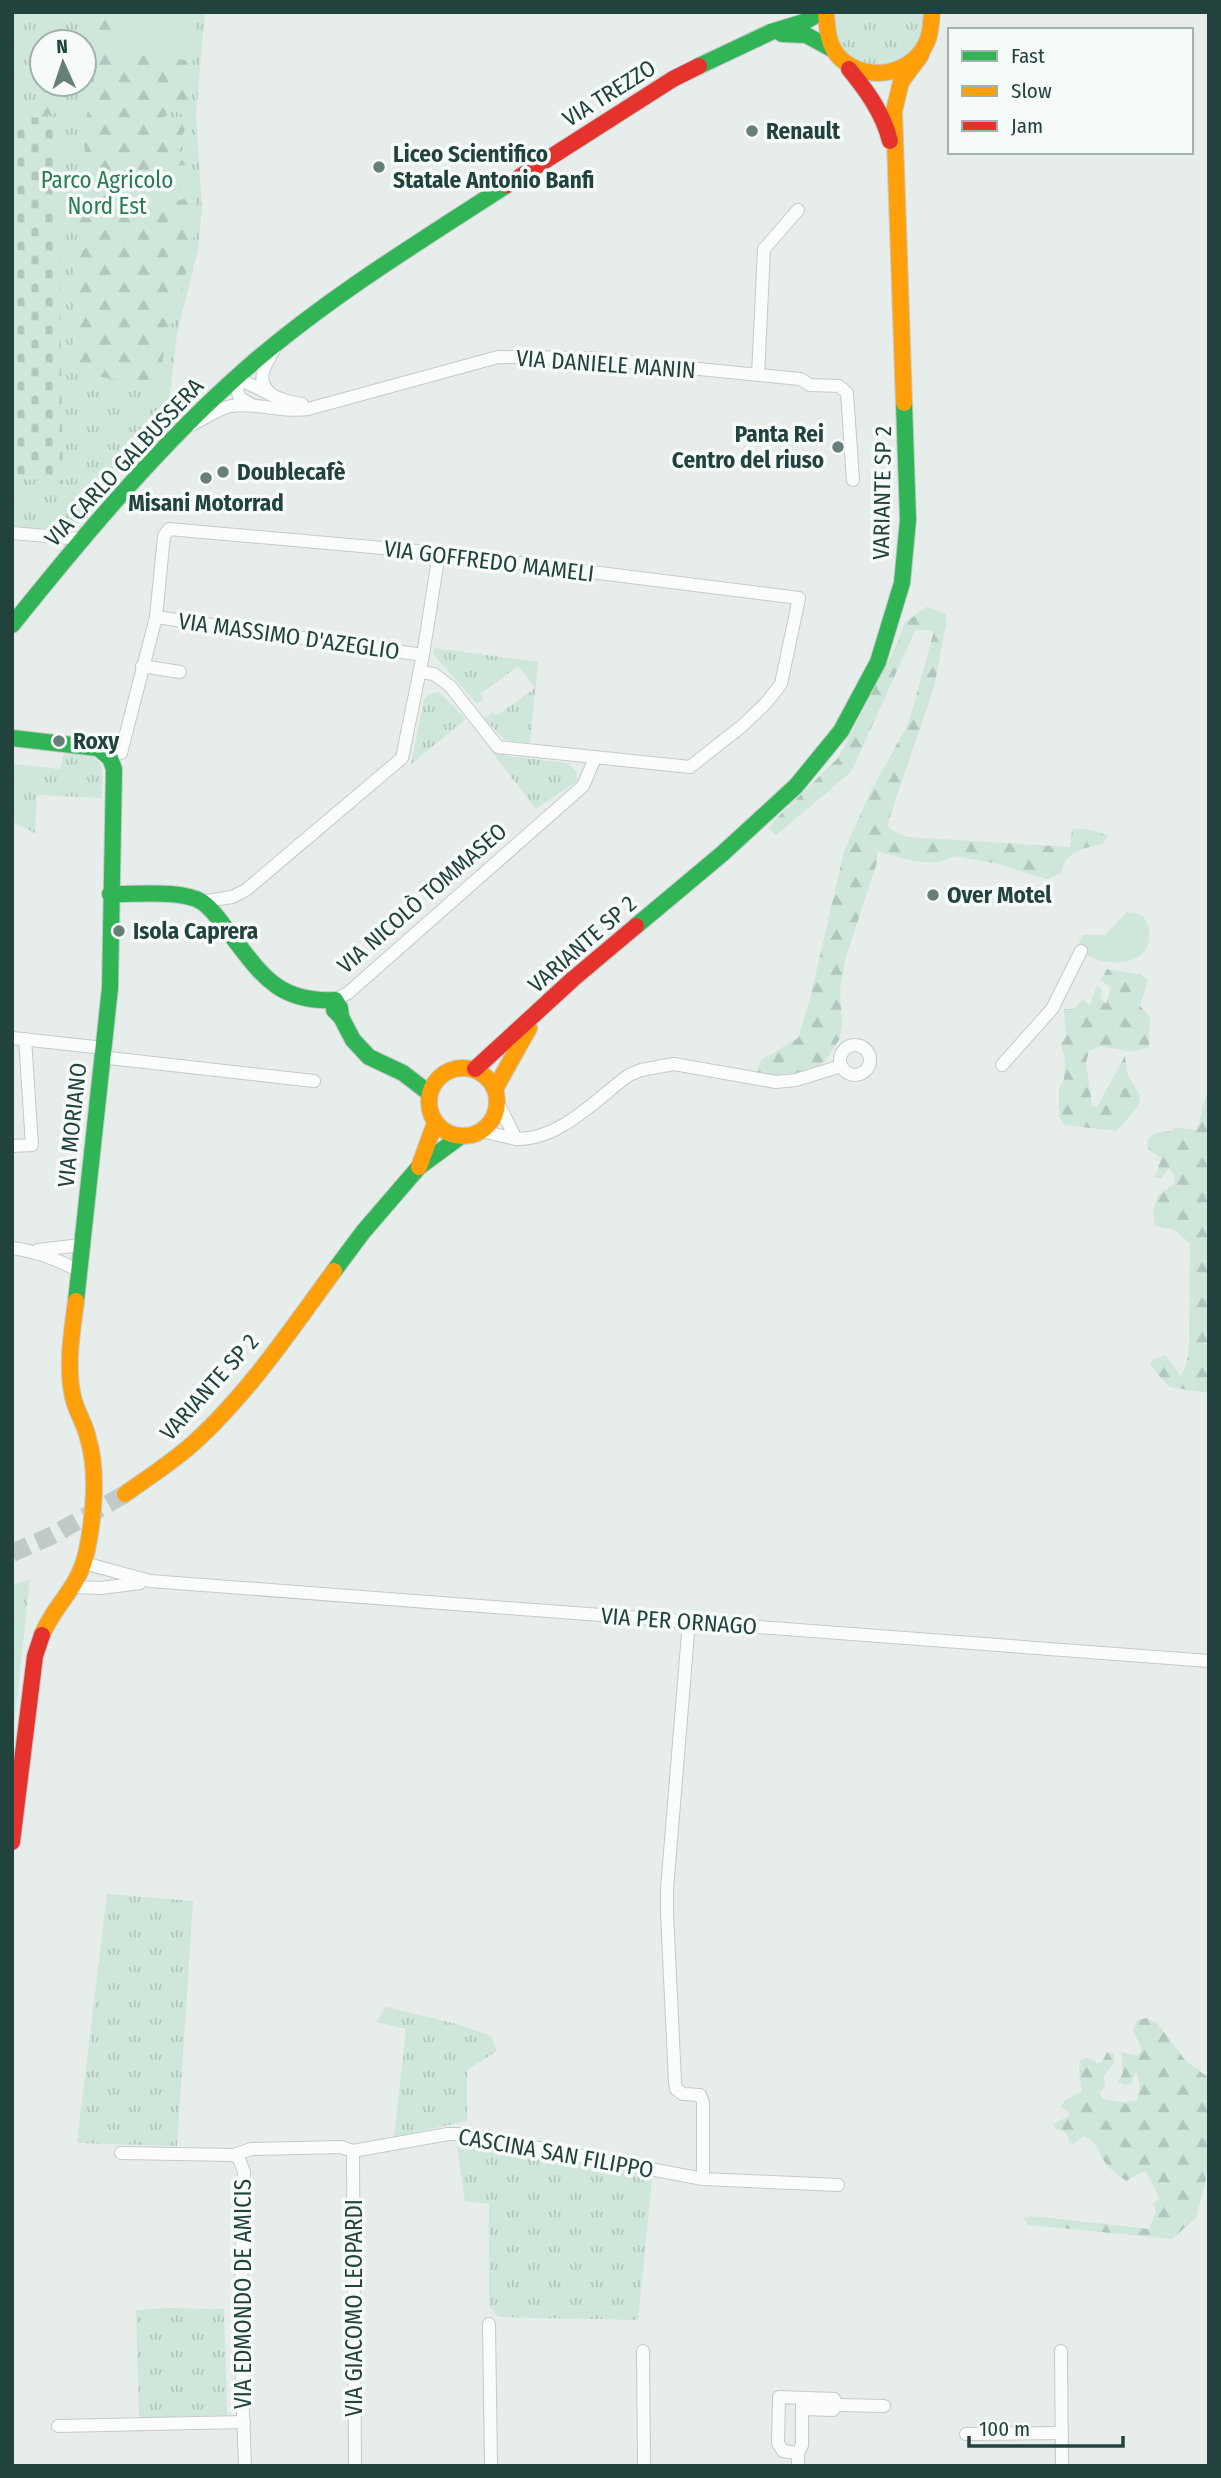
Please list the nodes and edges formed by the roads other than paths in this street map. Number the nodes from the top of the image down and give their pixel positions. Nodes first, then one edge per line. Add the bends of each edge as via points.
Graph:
1 (824, 12) edge
2 (947, 12) edge
3 (932, 20) edge
4 (761, 37) junction
5 (836, 54) junction
6 (920, 55) junction
7 (895, 161) junction
8 (798, 210) dead end
9 (279, 341) junction
10 (758, 375) junction
11 (235, 379) junction
12 (274, 397) junction
13 (334, 401) junction
14 (264, 409) junction
15 (181, 430) junction
16 (853, 480) dead end
17 (12, 533) edge
18 (81, 538) junction
19 (439, 554) junction
20 (156, 617) junction
21 (12, 625) edge
22 (423, 655) junction
23 (142, 666) junction
24 (180, 672) dead end
25 (420, 672) junction
26 (12, 738) edge
27 (108, 755) junction
28 (595, 758) junction
29 (110, 897) junction
30 (201, 902) junction
31 (1081, 951) dead end
32 (333, 1000) junction
33 (536, 1014) junction
34 (19, 1038) edge
35 (103, 1051) junction
36 (1002, 1065) dead end
37 (841, 1066) dead end
38 (475, 1069) junction
39 (402, 1073) junction
40 (442, 1074) junction
41 (314, 1082) dead end
42 (429, 1093) junction
43 (496, 1095) junction
44 (435, 1123) junction
45 (481, 1131) junction
46 (461, 1136) junction
47 (516, 1139) junction
48 (12, 1146) edge
49 (419, 1167) junction
50 (81, 1245) junction
51 (12, 1248) edge
52 (31, 1251) junction
53 (79, 1271) junction
54 (125, 1494) tunnel mouth
55 (84, 1563) junction
56 (150, 1581) junction
57 (71, 1592) junction
58 (689, 1621) junction
59 (1209, 1661) edge
60 (12, 1842) edge
61 (353, 2151) junction
62 (121, 2153) dead end
63 (234, 2155) junction
64 (703, 2179) junction
65 (838, 2186) dead end
66 (489, 2324) dead end
67 (643, 2351) dead end
68 (1061, 2351) dead end
69 (802, 2403) junction
70 (884, 2406) dead end
71 (244, 2422) junction
72 (58, 2426) dead end
73 (1062, 2433) junction
74 (966, 2434) dead end
75 (798, 2459) edge
76 (244, 2466) edge
77 (355, 2466) edge
78 (491, 2466) edge
79 (644, 2466) edge
80 (1062, 2466) edge

1 - 4 street, VIA TREZZO
1 - 5 street via 826,32
2 - 3 street
3 - 6 street, VARIANTE SP 2
4 - 5 street, VIA TREZZO via 806,35
4 - 9 street, VIA TREZZO via 673,79 598,126 363,279
5 - 6 street, VIA TREZZO via 852,68 881,75 910,65
5 - 7 street, VARIANTE SP 2 via 882,116
6 - 7 street, VARIANTE SP 2 via 897,92
7 - 33 street, VARIANTE SP 2 via 907,554 900,594 878,662 851,714 796,786
8 - 10 street via 764,249
9 - 11 street, VIA CARLO GALBUSSERA
9 - 12 street via 261,376 263,386
10 - 13 street, VIA DANIELE MANIN via 589,358 498,357
10 - 16 street, VIA DANIELE MANIN via 839,386 847,393
11 - 12 street, VIA DANIELE MANIN
11 - 14 street via 240,398
11 - 15 street, VIA CARLO GALBUSSERA
12 - 13 street, VIA DANIELE MANIN via 301,404
13 - 14 street, VIA DANIELE MANIN via 303,410
14 - 15 street, VIA DANIELE MANIN via 228,407
15 - 18 street, VIA CARLO GALBUSSERA
17 - 18 street
18 - 21 street, VIA CARLO GALBUSSERA
19 - 20 street, VIA GOFFREDO MAMELI via 169,529
19 - 22 street
19 - 28 street, VIA GOFFREDO MAMELI via 799,598 781,684 742,726 690,767
20 - 22 street, VIA MASSIMO D'AZEGLIO
20 - 23 street
22 - 25 street
23 - 24 street
23 - 27 street via 121,753
25 - 28 street via 434,674 450,686 498,747
25 - 30 street via 402,758 246,890
26 - 27 street via 87,745
27 - 29 street, VIA MORIANO via 114,769
28 - 32 street, VIA NICOLÒ TOMMASEO via 583,786 348,993
29 - 30 street
29 - 35 street, VIA MORIANO via 110,988
30 - 32 street, VIA NICOLÒ TOMMASEO via 276,988 300,999
31 - 36 street via 1052,1009
32 - 39 street via 334,1011 363,1052
33 - 38 street, VARIANTE SP 2
33 - 43 street, VARIANTE SP 2
34 - 35 street
34 - 48 street via 32,1145
35 - 41 street via 109,1058
35 - 50 street, VIA MORIANO
37 - 47 street via 776,1082 674,1064 641,1070 552,1132
38 - 40 street via 458,1068
38 - 43 street
39 - 40 street
39 - 42 street
40 - 42 street
42 - 44 street
43 - 45 street, VARIANTE SP 2 via 491,1121
43 - 47 street
44 - 46 street
44 - 49 street, VARIANTE SP 2
45 - 46 street, VARIANTE SP 2
45 - 47 street
46 - 49 street, VARIANTE SP 2
49 - 54 street, VARIANTE SP 2 via 229,1406 185,1452
50 - 52 street
50 - 53 street, VIA MORIANO
51 - 52 street
52 - 53 street
53 - 55 street, VIA MORIANO via 69,1369 73,1399 93,1459
55 - 56 street, VIA PER ORNAGO
55 - 57 street, VIA MORIANO
56 - 57 street, VIA PER ORNAGO
56 - 58 street, VIA PER ORNAGO
57 - 60 street, VIA MORIANO via 44,1631 35,1656
58 - 59 street, VIA PER ORNAGO
58 - 64 street via 667,1913 675,2082 676,2089 700,2095 703,2102
61 - 63 street, CASCINA SAN FILIPPO via 341,2147 251,2148
61 - 64 street, CASCINA SAN FILIPPO via 465,2134
61 - 77 street, VIA GIACOMO LEOPARDI
62 - 63 street, VIA EDMONDO DE AMICIS
63 - 71 street, VIA EDMONDO DE AMICIS via 244,2172 240,2332
64 - 65 street, CASCINA SAN FILIPPO
66 - 78 street
67 - 79 street
68 - 73 street
69 - 70 street via 833,2410 837,2405
69 - 75 street
69 - 75 street via 779,2397 778,2443
71 - 72 street
71 - 76 street, VIA EDMONDO DE AMICIS
73 - 74 street
73 - 80 street

